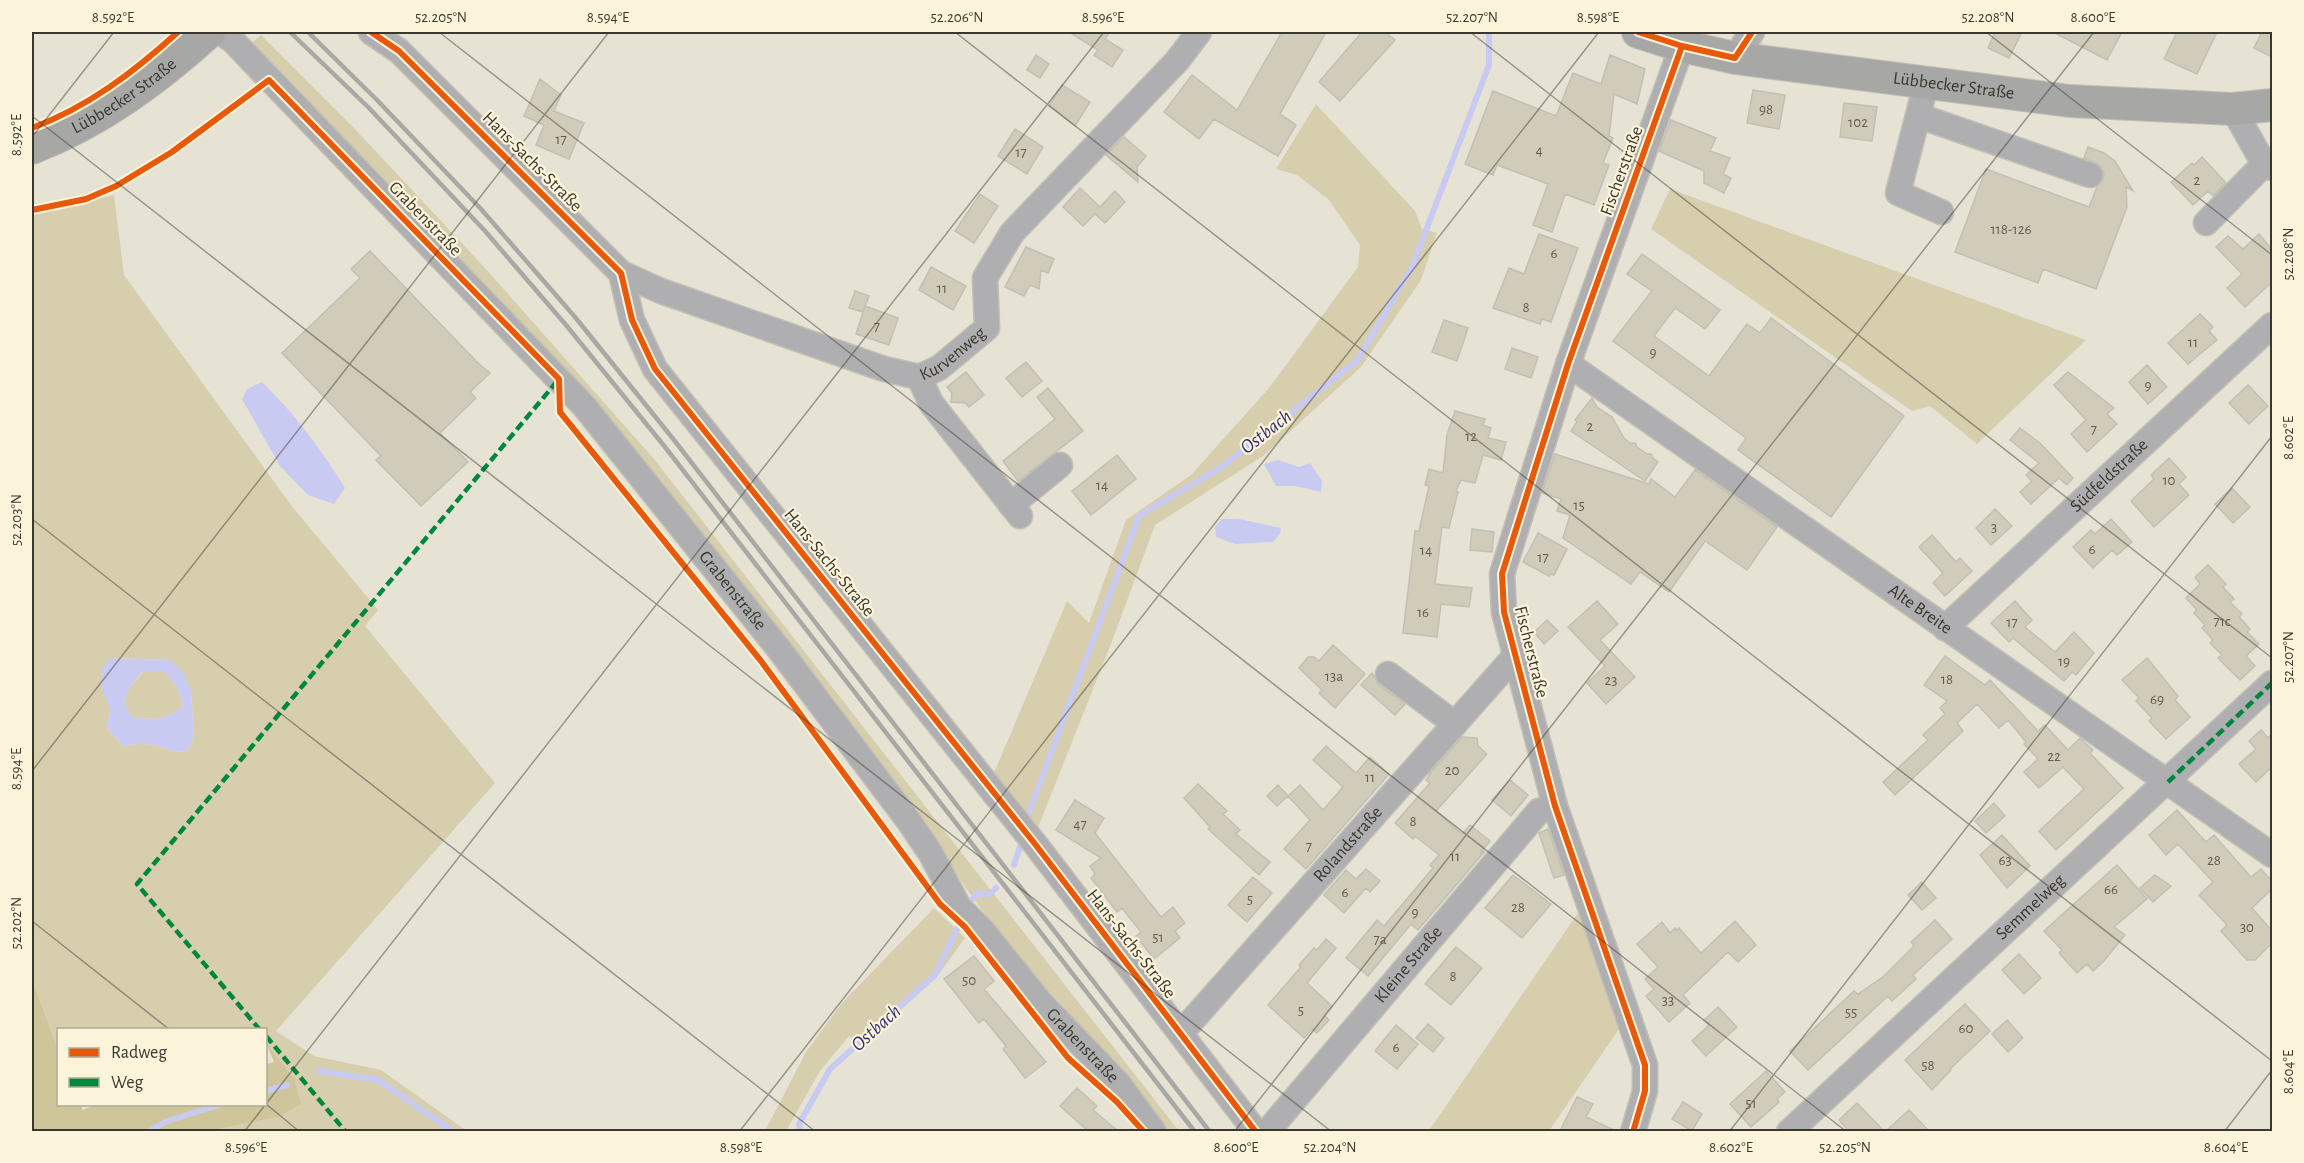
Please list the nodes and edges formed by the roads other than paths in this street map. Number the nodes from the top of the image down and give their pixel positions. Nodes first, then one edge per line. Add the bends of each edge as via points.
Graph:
1 (208, 32) edge
2 (220, 32) edge
3 (371, 32) edge
4 (1199, 32) edge
5 (1638, 32) edge
6 (1752, 32) edge
7 (1682, 46) junction
8 (1735, 58) junction
9 (1926, 84) junction
10 (2272, 105) edge
11 (2233, 109) junction
12 (1919, 116) junction
13 (32, 148) edge
14 (2269, 165) edge
15 (2090, 175) dead end
16 (1941, 212) dead end
17 (2206, 223) dead end
18 (621, 273) junction
19 (661, 291) junction
20 (632, 320) junction
21 (2272, 325) edge
22 (1568, 364) junction
23 (919, 377) junction
24 (1060, 465) dead end
25 (1945, 628) junction
26 (1515, 656) junction
27 (1388, 674) dead end
28 (2272, 683) edge
29 (1455, 724) junction
30 (2168, 782) junction
31 (1555, 806) junction
32 (2272, 855) edge
33 (1181, 1033) junction
34 (1154, 1131) edge
35 (1256, 1131) edge
36 (1267, 1131) edge
37 (1633, 1131) edge
38 (1789, 1131) edge

1 - 13 main road, Lübbecker Straße via 115,106
2 - 34 street, Grabenstraße via 233,41 584,406 779,649 908,820 958,906 1040,1002 1118,1083
3 - 18 street, Hans-Sachs-Straße via 399,51
4 - 23 street, Kurvenweg via 1177,62 1012,233 985,278 987,328 939,368
5 - 7 main road, Lübbecker Straße
6 - 8 street
7 - 8 main road, Lübbecker Straße
7 - 22 street, Fischerstraße
8 - 9 main road, Lübbecker Straße
9 - 11 main road, Lübbecker Straße via 2070,101
9 - 12 street
10 - 11 main road, Lübbecker Straße
11 - 14 street via 2259,155
12 - 15 street
12 - 16 street via 1898,193
14 - 17 street
18 - 19 street, Kurvenweg
18 - 20 street, Hans-Sachs-Straße
19 - 20 street via 644,303
19 - 23 street, Kurvenweg via 884,369
20 - 33 street, Hans-Sachs-Straße via 655,369
21 - 25 street, Südfeldstraße
22 - 25 street, Alte Breite
22 - 26 street, Fischerstraße via 1502,573 1504,612
23 - 24 street via 931,403 1015,511
25 - 30 street, Alte Breite
26 - 29 street, Rolandstraße
26 - 31 street, Fischerstraße
27 - 29 street
28 - 30 street, Semmelweg
29 - 33 street, Rolandstraße
30 - 32 street, Alte Breite
30 - 38 street, Semmelweg
31 - 36 street, Kleine Straße via 1539,811
31 - 37 street, Fischerstraße via 1645,1065 1645,1092
33 - 35 street, Hans-Sachs-Straße

